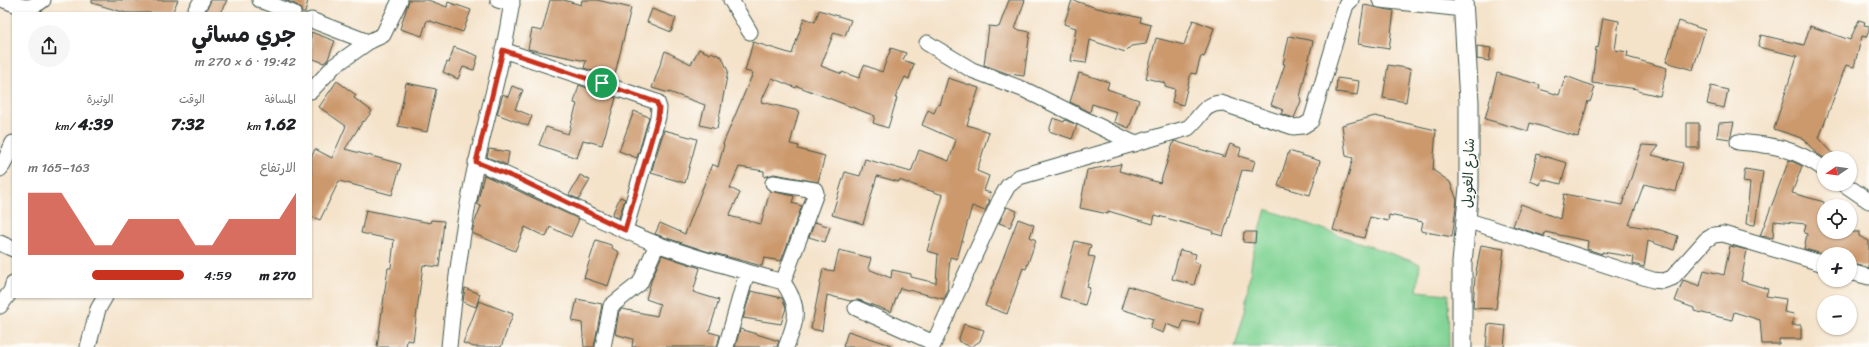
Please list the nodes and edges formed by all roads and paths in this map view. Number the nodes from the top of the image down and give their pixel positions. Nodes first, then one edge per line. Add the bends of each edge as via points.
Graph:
1 (4, 0) edge
2 (43, 0) edge
3 (202, 0) edge
4 (260, 0) edge
5 (400, 0) edge
6 (731, 0) edge
7 (1351, 0) edge
8 (1380, 0) edge
9 (507, 1) edge
10 (1463, 4) edge
11 (195, 12) edge
12 (290, 12) edge
13 (312, 20) edge
14 (750, 32) dead end
15 (368, 42) junction
16 (927, 43) dead end
17 (503, 50) junction
18 (312, 90) edge
19 (1738, 142) dead end
20 (1135, 144) junction
21 (12, 145) edge
22 (476, 162) junction
23 (1817, 165) edge
24 (0, 169) edge
25 (773, 183) dead end
26 (1854, 191) edge
27 (1869, 201) edge
28 (1466, 220) junction
29 (625, 230) junction
30 (0, 243) edge
31 (657, 244) junction
32 (12, 249) edge
33 (1817, 262) edge
34 (747, 272) junction
35 (1857, 274) edge
36 (1869, 277) edge
37 (783, 282) junction
38 (12, 291) edge
39 (104, 298) edge
40 (0, 306) edge
41 (856, 308) dead end
42 (933, 345) edge
43 (88, 347) edge
44 (449, 347) edge
45 (603, 347) edge
46 (726, 347) edge
47 (786, 347) edge
48 (1462, 347) edge

1 - 2 street via 25,8 36,6
3 - 11 street
4 - 12 street
5 - 15 street via 383,35
6 - 14 street
7 - 20 street via 1346,5 1311,121 1303,126 1293,127 1221,102 1212,103 1188,128
8 - 10 street
9 - 17 street
10 - 28 street, شارع الغويل via 1469,102 1469,187
13 - 15 street
15 - 18 street via 334,66
16 - 20 street via 972,70 1025,90
17 - 22 street
17 - 29 street via 656,102 659,108 658,117
19 - 23 street via 1793,151
20 - 42 street via 1019,177 1008,186
21 - 24 street
22 - 29 street via 521,180
22 - 44 street via 458,259
25 - 37 street via 815,190 816,193
26 - 27 street
28 - 33 street via 1653,280 1663,281 1672,278 1706,240 1714,235 1723,234
28 - 48 street, شارع الغويل via 1462,263
29 - 31 street
30 - 32 street
31 - 34 street
31 - 45 street via 640,283 611,306
34 - 37 street
34 - 46 street
35 - 36 street
37 - 47 street via 792,296 796,315 796,322
38 - 40 street
39 - 43 street via 98,310
41 - 42 street

